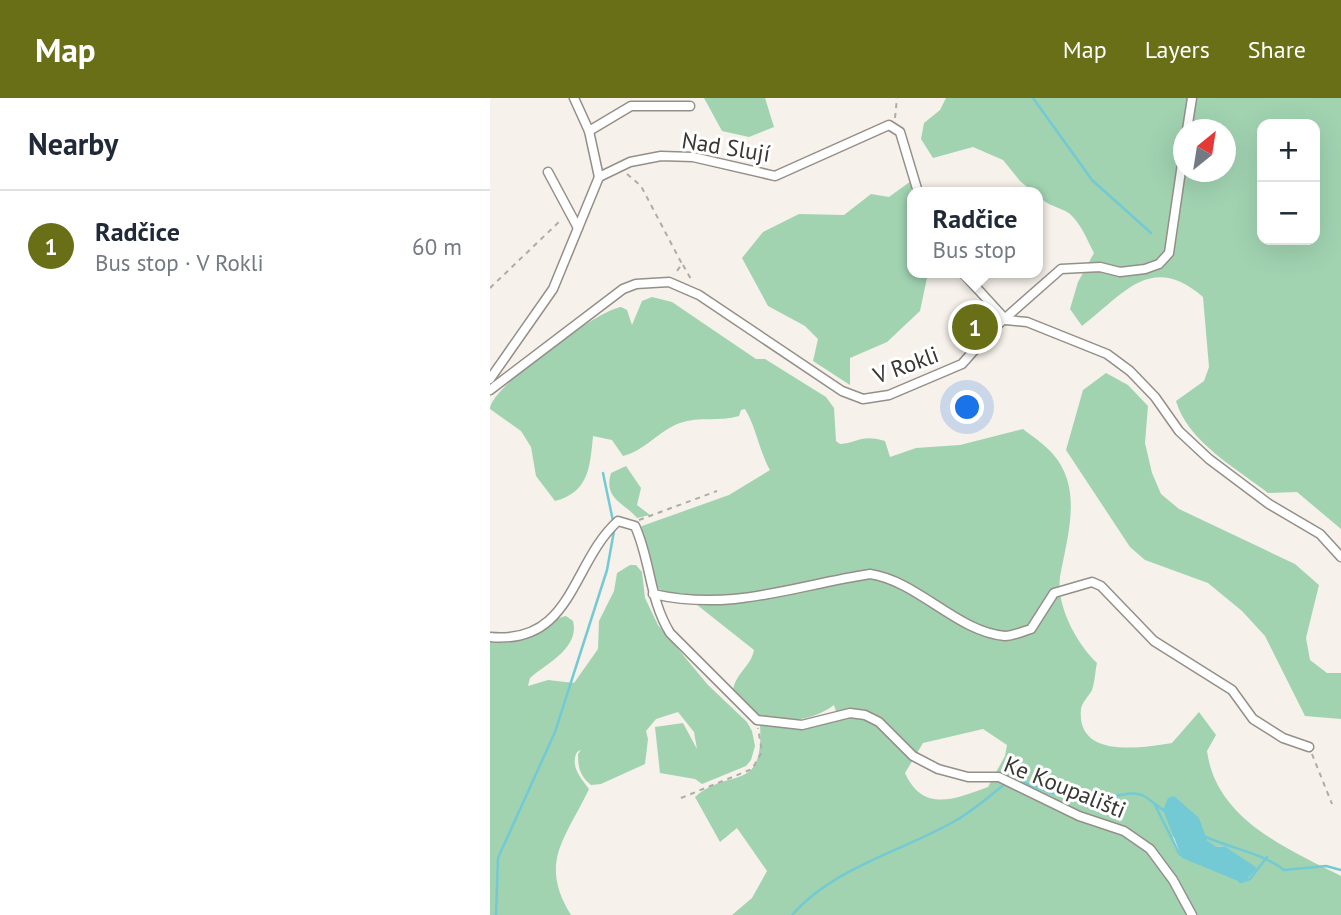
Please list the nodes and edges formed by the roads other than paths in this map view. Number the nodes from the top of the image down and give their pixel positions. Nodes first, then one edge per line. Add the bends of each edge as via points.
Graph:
1 (574, 98) edge
2 (1192, 98) edge
3 (690, 106) dead end
4 (1188, 119) edge
5 (589, 131) junction
6 (548, 172) dead end
7 (599, 177) junction
8 (1179, 182) edge
9 (916, 187) edge
10 (578, 228) junction
11 (968, 278) edge
12 (995, 307) junction
13 (1006, 320) junction
14 (970, 358) junction
15 (490, 379) edge
16 (490, 390) edge
17 (1341, 557) edge
18 (653, 594) junction
19 (490, 637) edge
20 (1309, 747) road end
21 (1192, 915) edge

1 - 5 street
2 - 4 street
3 - 5 street via 631,106
5 - 7 street
6 - 10 street
7 - 9 street, Nad Slují via 630,162 661,156 693,157 775,176 888,125 900,132
7 - 10 street
8 - 13 street, V Rokli via 1169,253 1158,264 1120,272 1100,267 1061,270
10 - 15 street via 553,289
11 - 12 street
12 - 13 street
12 - 14 lane via 981,325
13 - 14 street, V Rokli
13 - 17 street via 1027,322 1107,354 1130,371 1209,458 1269,504 1320,534
14 - 16 street, V Rokli via 890,394 863,399 809,371 699,295 669,282 636,284 610,297
18 - 19 street via 635,526 618,522 607,531 553,619 526,634
18 - 20 street via 737,601 870,574 888,576 972,625 1005,636 1031,629 1054,593 1092,582 1154,641 1232,690 1253,719 1283,738
18 - 21 street, Ke Koupališti via 670,633 757,720 802,725 850,713 866,715 913,755 938,769 1002,779 1079,816 1107,823 1150,849

